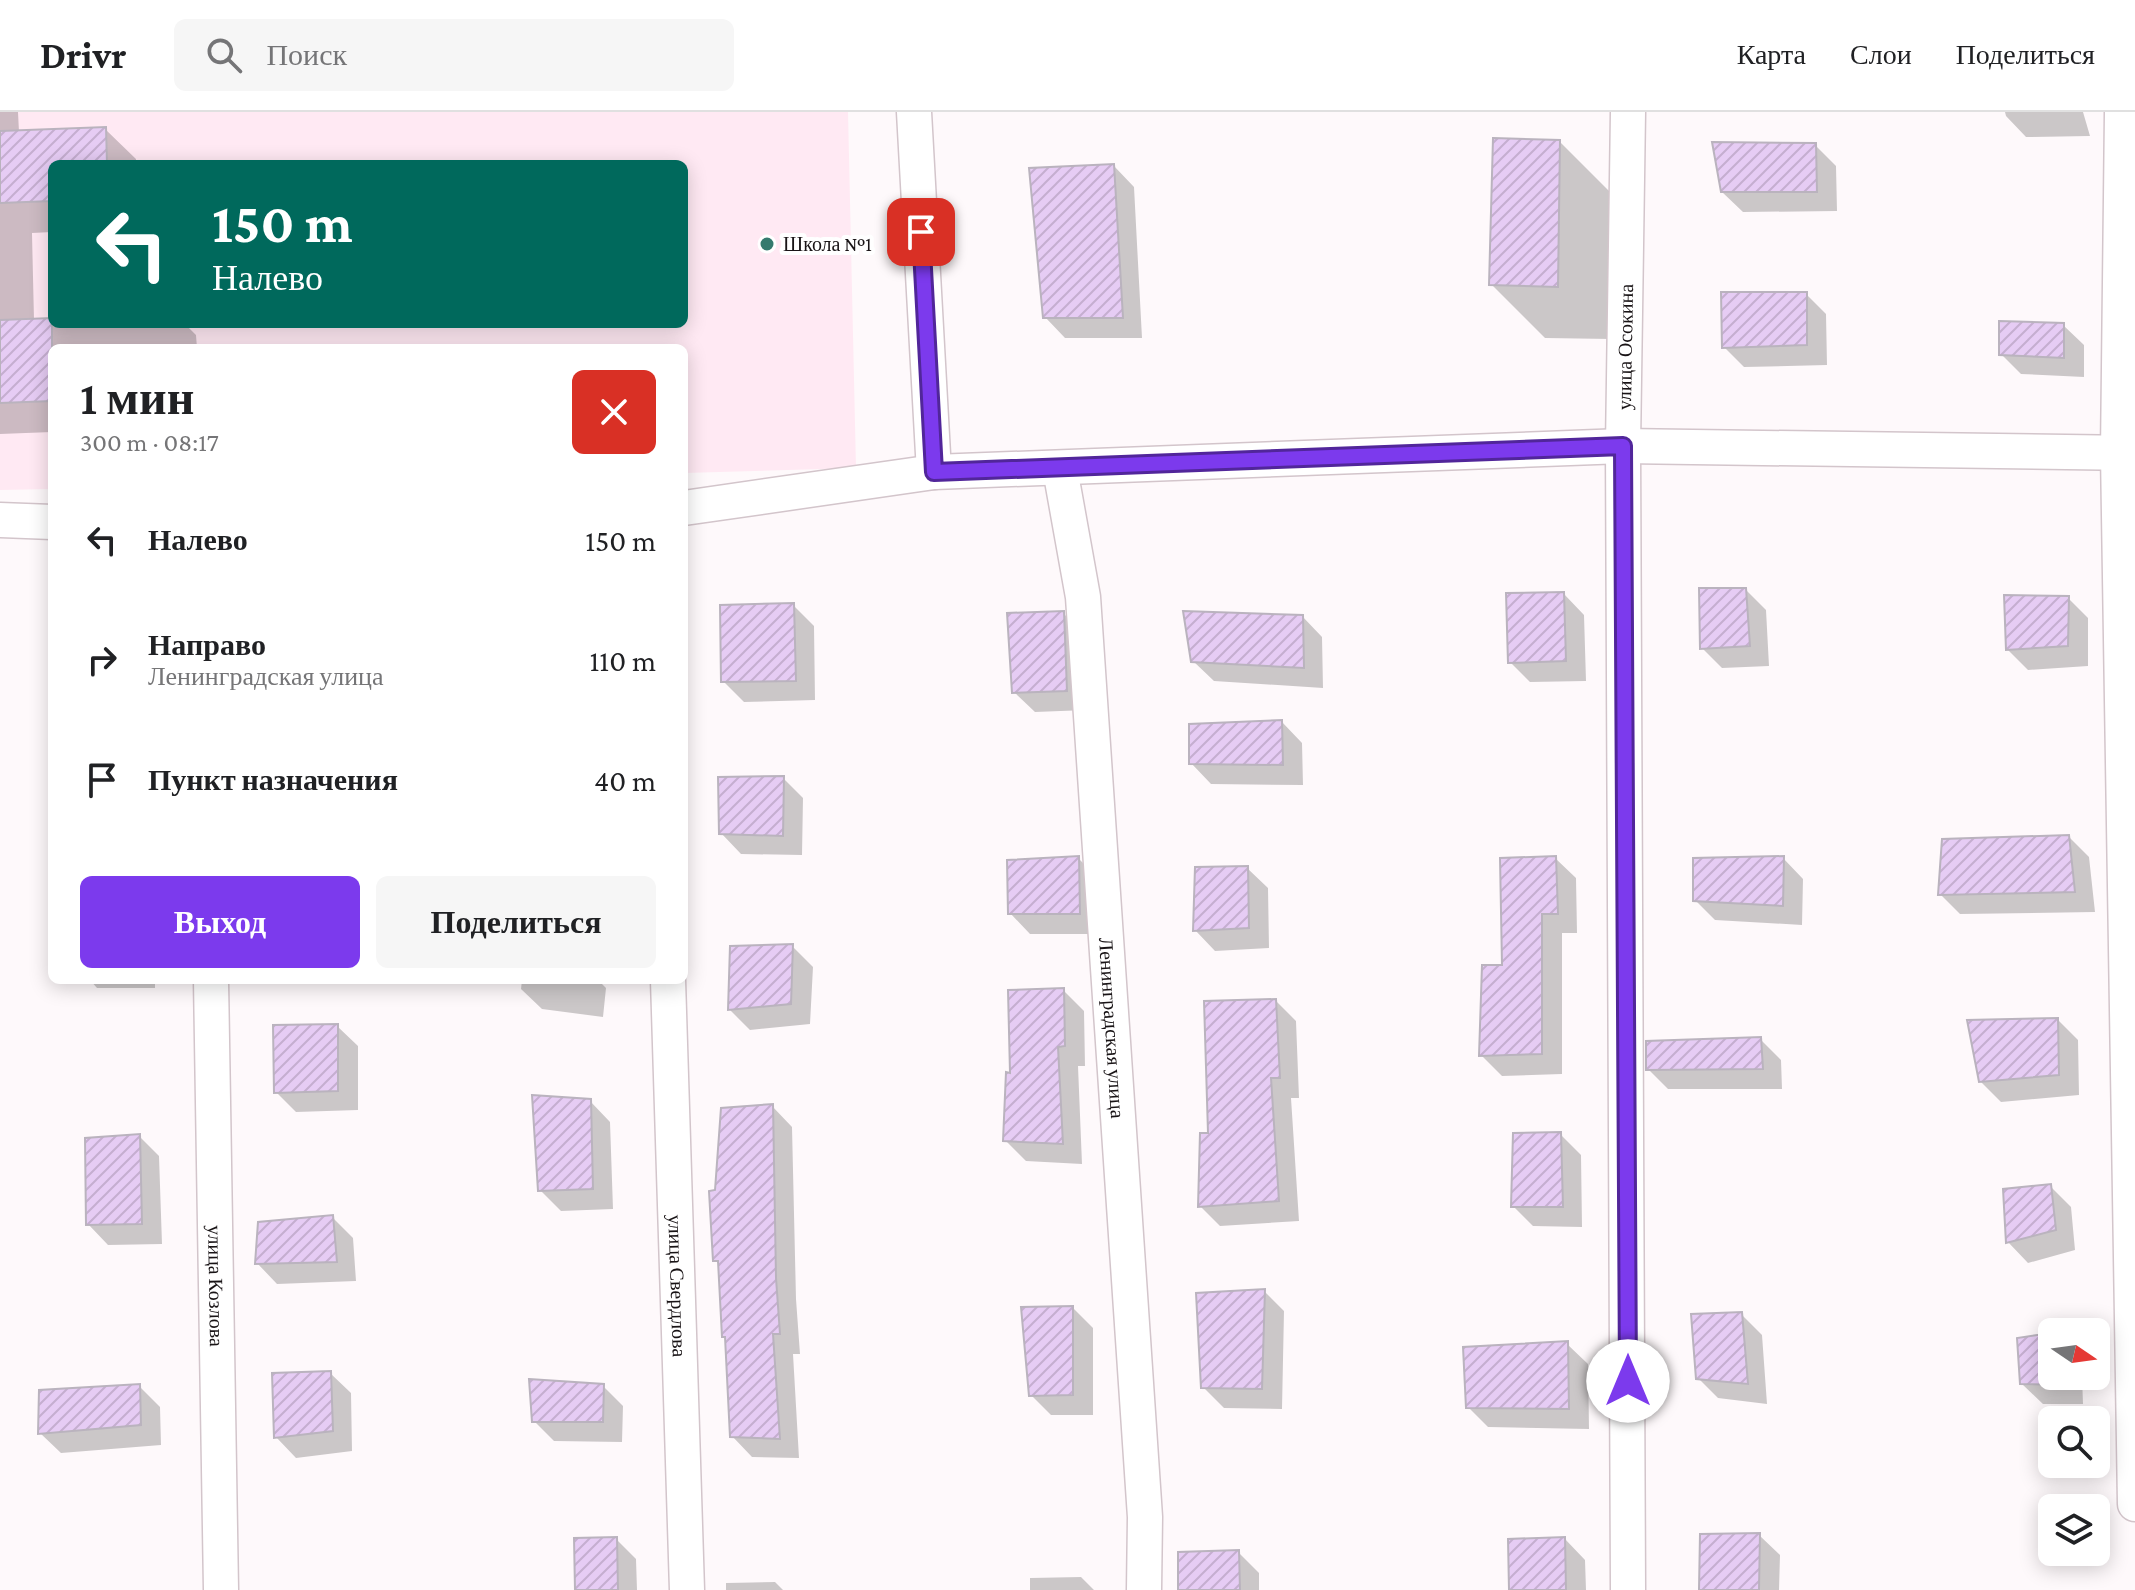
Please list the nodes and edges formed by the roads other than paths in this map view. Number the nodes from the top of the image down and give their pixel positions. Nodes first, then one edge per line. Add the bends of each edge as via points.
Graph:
1 (914, 112) edge
2 (1628, 112) edge
3 (2122, 112) edge
4 (1623, 446) junction
5 (2126, 453) edge
6 (1060, 469) junction
7 (934, 472) junction
8 (688, 507) edge
9 (0, 520) edge
10 (48, 522) edge
11 (211, 984) edge
12 (668, 984) edge
13 (2135, 1504) edge
14 (221, 1590) edge
15 (687, 1590) edge
16 (1144, 1590) edge
17 (1628, 1590) edge

1 - 7 street
2 - 4 street, улица Осокина
3 - 5 street
4 - 5 street
4 - 6 street
4 - 17 street, улица Осокина
5 - 13 street
6 - 7 street
6 - 16 street, Ленинградская улица via 1083,597 1145,1517
7 - 8 street
9 - 10 street
11 - 14 street, улица Козлова
12 - 15 street, улица Свердлова

